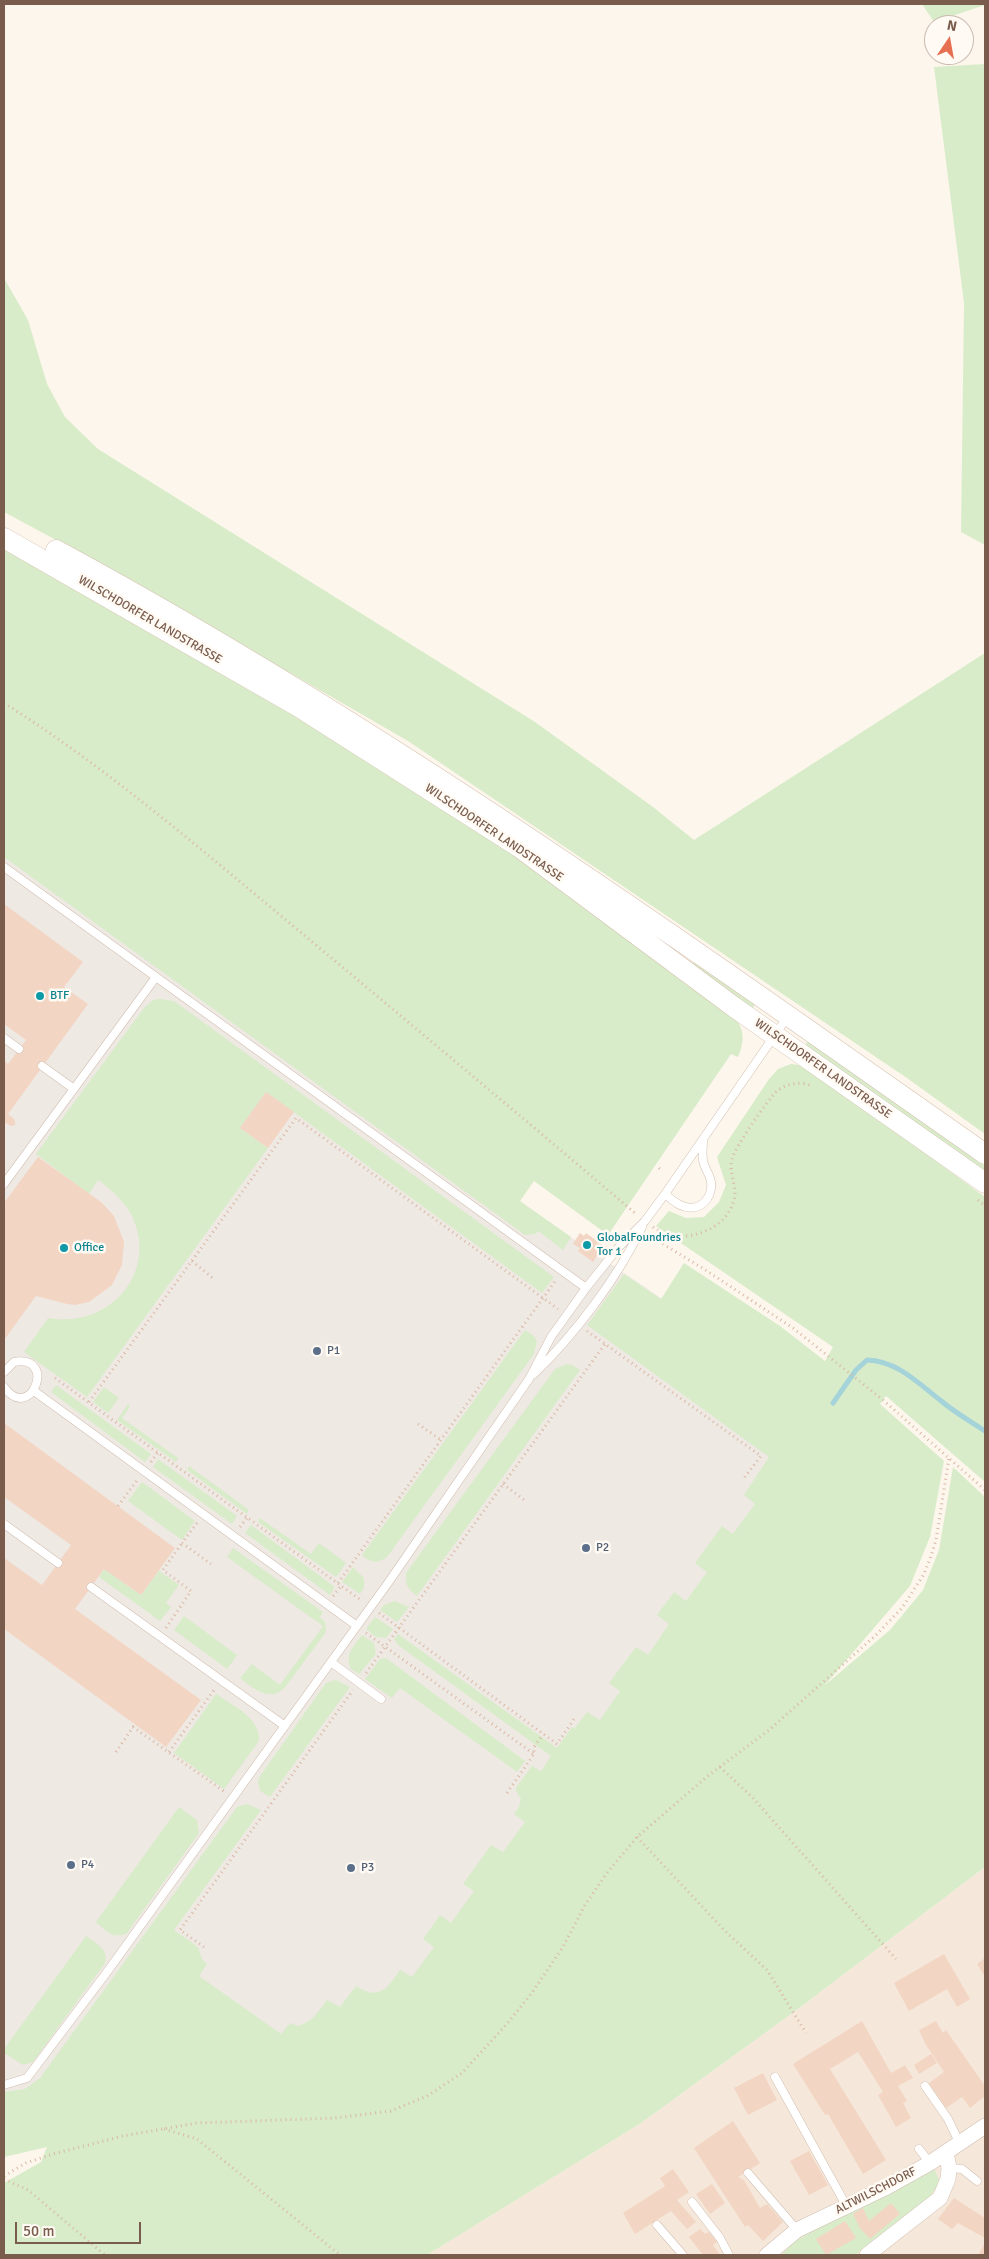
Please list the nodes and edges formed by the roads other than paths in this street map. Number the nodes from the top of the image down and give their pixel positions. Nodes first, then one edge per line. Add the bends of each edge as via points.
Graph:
1 (4, 522) edge
2 (4, 538) edge
3 (4, 867) edge
4 (156, 977) junction
5 (788, 1016) junction
6 (775, 1034) junction
7 (4, 1038) edge
8 (19, 1049) dead end
9 (42, 1066) dead end
10 (74, 1089) junction
11 (703, 1140) junction
12 (985, 1154) edge
13 (4, 1184) edge
14 (981, 1192) edge
15 (665, 1194) junction
16 (645, 1221) junction
17 (586, 1288) junction
18 (4, 1372) edge
19 (529, 1378) junction
20 (4, 1387) edge
21 (34, 1391) junction
22 (4, 1524) edge
23 (58, 1563) dead end
24 (91, 1587) dead end
25 (357, 1626) junction
26 (331, 1662) junction
27 (382, 1699) dead end
28 (285, 1726) junction
29 (774, 2077) dead end
30 (4, 2085) edge
31 (925, 2086) dead end
32 (985, 2126) edge
33 (960, 2144) junction
34 (919, 2150) dead end
35 (948, 2160) junction
36 (930, 2163) junction
37 (748, 2173) dead end
38 (977, 2182) dead end
39 (692, 2202) dead end
40 (847, 2207) junction
41 (657, 2225) dead end
42 (797, 2230) junction
43 (678, 2254) edge
44 (872, 2254) edge
45 (729, 2255) edge
46 (767, 2255) edge

1 - 5 main road, WILSCHDORFER LANDSTRASSE via 252,661 402,754
2 - 6 main road, WILSCHDORFER LANDSTRASSE via 299,707 412,777 519,847
3 - 4 lane
4 - 10 lane
4 - 17 lane
5 - 6 lane
5 - 12 main road, WILSCHDORFER LANDSTRASSE
6 - 11 lane
6 - 14 main road, WILSCHDORFER LANDSTRASSE
7 - 8 lane
9 - 10 lane
10 - 13 lane
11 - 15 lane
11 - 15 lane via 702,1157 711,1188 707,1201 687,1207
15 - 16 lane
16 - 17 lane
16 - 19 lane via 628,1256 563,1346
17 - 19 lane via 551,1337
18 - 21 lane via 14,1362 31,1365 38,1374
19 - 25 lane
20 - 21 lane via 12,1396 18,1397
21 - 25 lane
22 - 23 lane
24 - 28 lane
25 - 26 lane
26 - 27 lane
26 - 28 lane
28 - 30 lane via 27,2078
29 - 40 lane
31 - 33 lane via 948,2119
32 - 33 street, ALTWILSCHDORF
33 - 35 street, ALTWILSCHDORF
34 - 36 lane
35 - 36 street, ALTWILSCHDORF
35 - 38 lane
35 - 44 street via 948,2179 940,2198
36 - 40 street, ALTWILSCHDORF
37 - 42 lane
39 - 45 lane
40 - 42 street, ALTWILSCHDORF
41 - 43 lane
42 - 46 street, ALTWILSCHDORF

